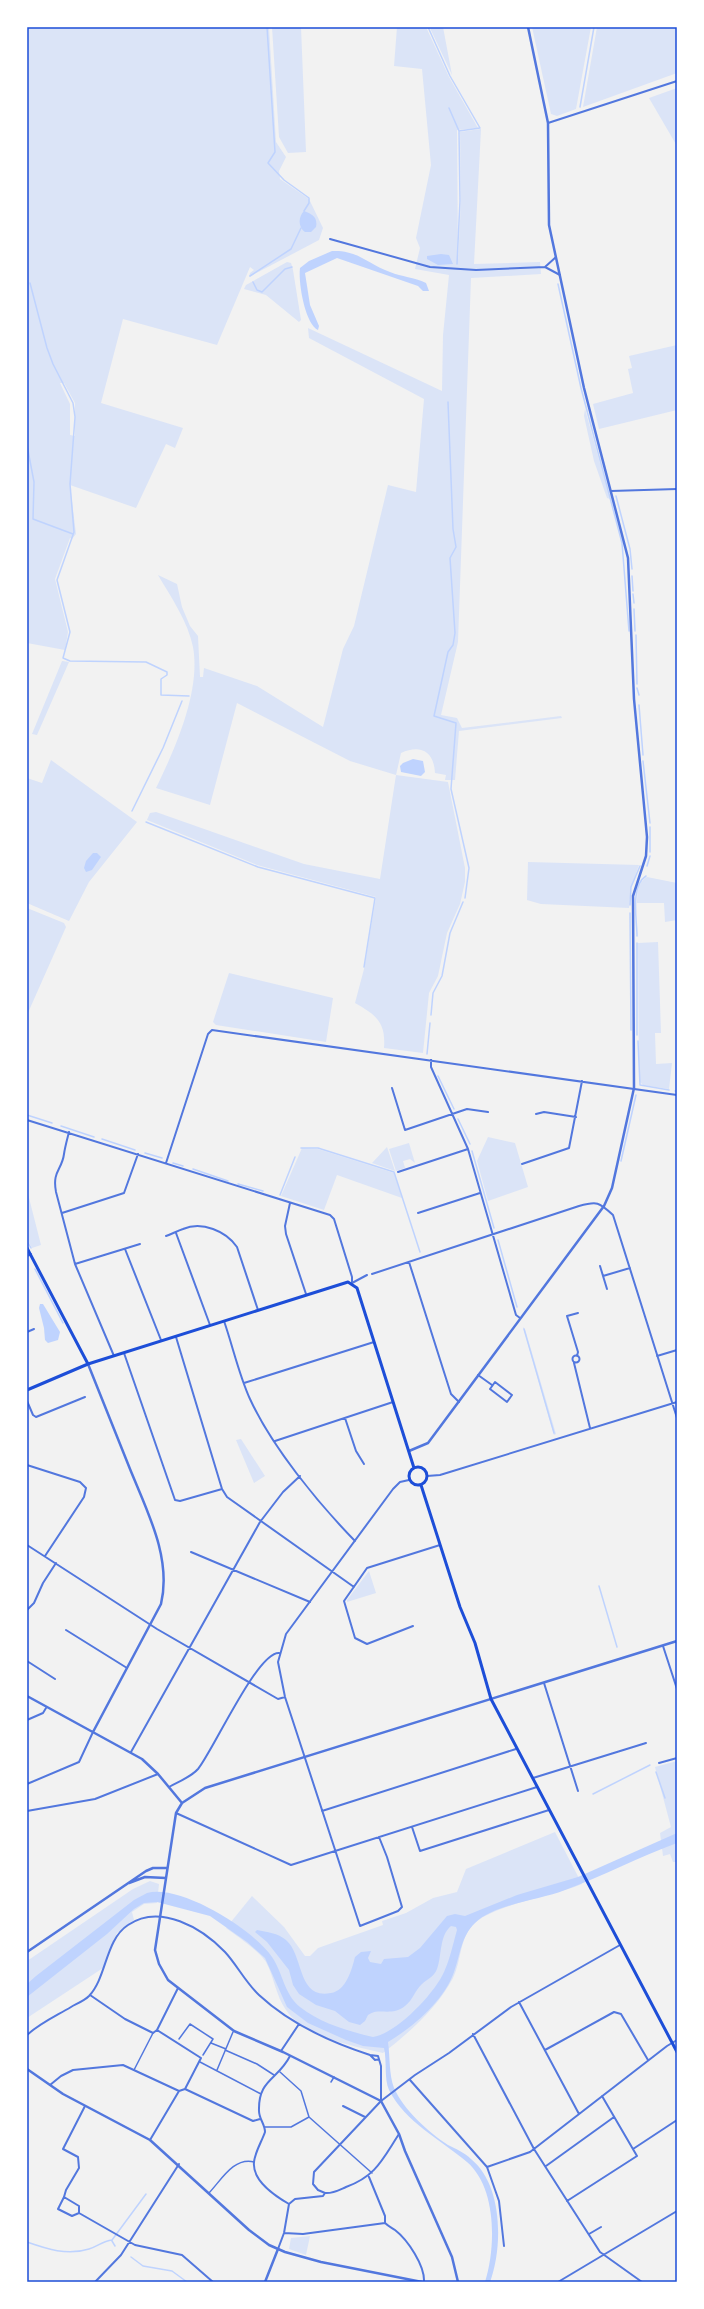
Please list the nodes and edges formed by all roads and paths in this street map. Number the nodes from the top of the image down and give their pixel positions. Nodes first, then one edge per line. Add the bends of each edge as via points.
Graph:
1 (528, 27) edge
2 (677, 81) edge
3 (548, 123) junction
4 (330, 239) dead end
5 (556, 257) junction
6 (545, 267) junction
7 (560, 275) junction
8 (677, 489) edge
9 (612, 491) junction
10 (432, 1060) junction
11 (582, 1081) junction
12 (392, 1088) dead end
13 (634, 1088) junction
14 (677, 1095) edge
15 (488, 1112) dead end
16 (536, 1114) dead end
17 (453, 1115) junction
18 (576, 1117) junction
19 (27, 1120) edge
20 (69, 1132) junction
21 (468, 1149) junction
22 (138, 1154) junction
23 (166, 1163) junction
24 (522, 1164) dead end
25 (398, 1172) dead end
26 (480, 1193) junction
27 (290, 1203) junction
28 (604, 1206) junction
29 (418, 1212) dead end
30 (61, 1213) junction
31 (176, 1233) junction
32 (493, 1235) junction
33 (166, 1236) dead end
34 (140, 1244) dead end
35 (27, 1248) edge
36 (126, 1249) junction
37 (29, 1255) edge
38 (409, 1262) junction
39 (75, 1264) junction
40 (600, 1266) dead end
41 (630, 1268) junction
42 (372, 1274) dead end
43 (367, 1275) dead end
44 (603, 1276) junction
45 (352, 1283) junction
46 (607, 1289) dead end
47 (306, 1294) junction
48 (258, 1310) junction
49 (578, 1313) dead end
50 (520, 1318) junction
51 (224, 1320) junction
52 (210, 1325) junction
53 (34, 1329) dead end
54 (27, 1332) edge
55 (176, 1335) junction
56 (161, 1340) junction
57 (375, 1342) junction
58 (677, 1350) edge
59 (124, 1352) junction
60 (114, 1356) junction
61 (657, 1356) junction
62 (88, 1364) junction
63 (478, 1375) junction
64 (244, 1383) junction
65 (492, 1385) junction
66 (27, 1390) edge
67 (85, 1397) dead end
68 (27, 1401) edge
69 (394, 1402) junction
70 (459, 1402) junction
71 (677, 1402) edge
72 (672, 1404) junction
73 (345, 1418) junction
74 (677, 1418) edge
75 (590, 1428) junction
76 (275, 1441) junction
77 (409, 1451) junction
78 (364, 1464) dead end
79 (27, 1465) edge
80 (414, 1468) junction
81 (300, 1476) junction
82 (427, 1476) junction
83 (409, 1480) junction
84 (421, 1485) junction
85 (222, 1489) junction
86 (260, 1522) junction
87 (355, 1541) junction
88 (27, 1545) edge
89 (441, 1545) junction
90 (191, 1552) dead end
91 (45, 1556) junction
92 (56, 1563) junction
93 (234, 1570) junction
94 (332, 1572) junction
95 (354, 1587) junction
96 (310, 1602) junction
97 (27, 1610) edge
98 (151, 1624) junction
99 (413, 1626) dead end
100 (66, 1630) dead end
101 (677, 1641) edge
102 (664, 1646) junction
103 (189, 1648) junction
104 (279, 1653) junction
105 (27, 1661) edge
106 (127, 1668) junction
107 (55, 1679) dead end
108 (249, 1682) junction
109 (544, 1683) junction
110 (677, 1689) edge
111 (27, 1696) edge
112 (285, 1697) junction
113 (490, 1699) junction
114 (46, 1708) junction
115 (27, 1720) edge
116 (93, 1732) junction
117 (646, 1743) dead end
118 (516, 1749) junction
119 (131, 1752) junction
120 (305, 1757) junction
121 (677, 1758) edge
122 (659, 1763) dead end
123 (570, 1766) junction
124 (158, 1774) junction
125 (532, 1778) junction
126 (27, 1784) edge
127 (169, 1786) junction
128 (536, 1787) junction
129 (578, 1791) dead end
130 (182, 1802) junction
131 (549, 1810) junction
132 (27, 1811) edge
133 (322, 1811) junction
134 (176, 1813) junction
135 (412, 1827) junction
136 (379, 1837) junction
137 (336, 1851) junction
138 (167, 1868) junction
139 (166, 1878) junction
140 (126, 1885) junction
141 (160, 1917) junction
142 (620, 1946) junction
143 (27, 1952) edge
144 (178, 1988) junction
145 (90, 1995) junction
146 (519, 2002) junction
147 (192, 2021) dead end
148 (190, 2024) junction
149 (299, 2024) junction
150 (158, 2030) junction
151 (208, 2032) dead end
152 (153, 2033) junction
153 (233, 2033) junction
154 (27, 2034) edge
155 (474, 2034) junction
156 (206, 2035) junction
157 (179, 2039) dead end
158 (677, 2040) edge
159 (211, 2043) junction
160 (672, 2043) junction
161 (226, 2049) junction
162 (545, 2050) junction
163 (281, 2051) junction
164 (677, 2052) edge
165 (203, 2055) dead end
166 (370, 2055) junction
167 (290, 2056) junction
168 (379, 2059) junction
169 (648, 2060) junction
170 (200, 2062) junction
171 (27, 2069) edge
172 (134, 2070) junction
173 (217, 2070) junction
174 (280, 2072) junction
175 (274, 2075) junction
176 (334, 2077) junction
177 (410, 2080) junction
178 (331, 2082) dead end
179 (50, 2085) junction
180 (185, 2089) junction
181 (179, 2091) junction
182 (261, 2094) junction
183 (602, 2096) junction
184 (381, 2101) junction
185 (85, 2106) junction
186 (343, 2106) dead end
187 (578, 2114) junction
188 (309, 2117) junction
189 (614, 2117) junction
190 (365, 2118) junction
191 (260, 2119) junction
192 (677, 2120) edge
193 (265, 2127) junction
194 (399, 2134) junction
195 (150, 2140) junction
196 (341, 2144) junction
197 (534, 2149) junction
198 (633, 2149) junction
199 (254, 2162) junction
200 (179, 2164) junction
201 (546, 2166) junction
202 (487, 2168) junction
203 (372, 2173) junction
204 (369, 2176) junction
205 (209, 2193) junction
206 (325, 2193) junction
207 (64, 2197) junction
208 (567, 2200) junction
209 (289, 2204) junction
210 (677, 2211) edge
211 (79, 2213) junction
212 (385, 2224) junction
213 (600, 2227) dead end
214 (284, 2233) junction
215 (589, 2234) junction
216 (130, 2242) junction
217 (504, 2246) dead end
218 (278, 2249) junction
219 (603, 2255) junction
220 (95, 2282) edge
221 (214, 2282) edge
222 (265, 2282) edge
223 (423, 2282) edge
224 (458, 2282) edge
225 (558, 2282) edge
226 (642, 2282) edge

1 - 3 street
2 - 3 street
3 - 5 street via 549,225
4 - 6 street via 430,268 503,270
5 - 6 street
5 - 7 street
6 - 7 street
7 - 9 street via 584,388
8 - 9 street
9 - 13 street via 628,558 634,699 648,846 633,896
10 - 11 street
10 - 17 street via 431,1067
10 - 23 street via 212,1030 208,1034
11 - 13 street
11 - 18 street
12 - 17 street via 405,1130
13 - 14 street
13 - 28 street via 612,1188
15 - 17 street via 467,1109
16 - 18 street via 544,1112
17 - 21 street
18 - 24 street via 569,1148
19 - 20 street
20 - 22 street
20 - 30 street via 65,1154 55,1179
21 - 25 street
21 - 26 street
22 - 23 street
22 - 30 street via 124,1192
23 - 27 street
26 - 29 street
26 - 32 street
27 - 45 street via 330,1215 334,1219
27 - 47 street via 285,1226 286,1234
28 - 32 street via 594,1202
28 - 41 street via 613,1214
28 - 50 street
30 - 39 street
31 - 33 street
31 - 48 street via 183,1228 196,1226 223,1232 231,1238 237,1247
31 - 52 street
32 - 38 street
32 - 50 street via 516,1316
34 - 36 street
35 - 37 main road
36 - 39 street
36 - 56 street
37 - 62 main road
38 - 42 street
38 - 70 street via 451,1394
39 - 60 street
40 - 44 street
41 - 44 street
41 - 61 street
43 - 45 street
44 - 46 street
45 - 47 main road via 344,1282
45 - 57 main road via 357,1288
47 - 48 main road
48 - 51 main road
49 - 75 street via 567,1316 577,1356 572,1359
50 - 63 street
51 - 52 main road
51 - 64 street
52 - 55 main road
53 - 54 street
55 - 56 main road
55 - 85 street
56 - 59 main road
57 - 64 street
57 - 69 main road
58 - 61 street
59 - 60 main road
59 - 85 street via 175,1500 180,1502
60 - 62 main road
61 - 72 street
62 - 66 main road
62 - 98 street via 148,1514 162,1558 164,1595
63 - 65 street
63 - 70 street
64 - 76 street via 256,1410
65 - 65 street via 495,1382 512,1395 507,1402 490,1389
67 - 68 street via 36,1417
69 - 73 street
69 - 77 main road
70 - 77 street via 428,1443
71 - 72 street
72 - 74 street
72 - 75 street
73 - 76 street
73 - 78 street via 356,1451
75 - 82 street via 440,1475
76 - 81 street
77 - 80 main road
79 - 91 street via 80,1482 86,1488 84,1497
80 - 82 main road via 424,1470
80 - 83 main road via 409,1472
81 - 86 street via 283,1492
81 - 87 street
82 - 84 main road
83 - 84 main road via 414,1485
83 - 87 street via 400,1482 393,1489
84 - 89 main road
85 - 86 street via 233,1503
86 - 93 street
86 - 94 street
87 - 94 street
88 - 91 street
89 - 95 street via 367,1568
89 - 113 main road via 460,1607 475,1643
90 - 93 street
91 - 92 street
92 - 97 street
92 - 98 street
93 - 96 street
93 - 103 street
94 - 95 street
94 - 96 street
95 - 99 street via 344,1601 356,1638 361,1642 367,1644
96 - 104 street via 286,1634
98 - 103 street
98 - 106 street
100 - 106 street
101 - 102 street
102 - 109 street
102 - 110 street
103 - 108 street
103 - 119 street
104 - 108 street via 268,1657
104 - 112 street via 278,1671
105 - 107 street
106 - 116 street
108 - 112 street via 278,1699
108 - 127 street via 198,1769
109 - 113 street
109 - 123 street
111 - 114 street
112 - 120 street
113 - 118 main road
113 - 120 street
114 - 115 street via 43,1713
114 - 116 street
116 - 119 street
116 - 126 street via 79,1762
117 - 123 street
118 - 125 main road
118 - 133 street
119 - 124 street
120 - 130 street via 205,1788
120 - 133 street
121 - 122 street
123 - 125 street
123 - 129 street
124 - 127 street
124 - 132 street via 95,1799
125 - 128 main road
127 - 130 street
128 - 131 main road
128 - 135 street
130 - 134 street
131 - 135 street via 420,1851
131 - 142 main road
133 - 137 street
134 - 137 street via 291,1865
134 - 138 street
135 - 136 street
136 - 137 street
136 - 137 street via 402,1907 360,1926
138 - 139 street
138 - 140 street via 153,1868
139 - 140 street via 145,1877
139 - 141 street
140 - 143 street
141 - 144 street via 155,1950 168,1980
141 - 145 street via 137,1920 118,1934
141 - 149 street via 191,1926 210,1940 227,1954 259,1995
142 - 146 street
142 - 160 main road
144 - 150 street
144 - 153 street
145 - 152 street via 125,2019
145 - 154 street
146 - 155 street
146 - 162 street
147 - 148 street
148 - 156 street
148 - 157 street
149 - 163 street
149 - 166 street via 326,2039
150 - 152 street
150 - 170 street via 201,2058
151 - 156 street
152 - 172 street
153 - 161 street
153 - 163 street
155 - 177 street
155 - 197 street
156 - 159 street via 213,2039
158 - 160 street
159 - 161 street
159 - 165 street
160 - 164 main road
160 - 169 street
161 - 173 street
161 - 175 street
162 - 169 street via 614,2012 621,2014
162 - 187 street
163 - 167 street
166 - 168 street via 375,2060
166 - 168 street via 376,2054
167 - 174 street
167 - 176 street
168 - 184 street
169 - 183 street
170 - 173 street
170 - 180 street
171 - 179 street
172 - 179 street via 123,2065 72,2070
172 - 181 street
173 - 182 street
174 - 175 street
174 - 188 street via 301,2091
175 - 182 street via 265,2084
176 - 178 street
176 - 184 street
177 - 184 street
177 - 202 street
179 - 185 street
180 - 181 street
180 - 191 street via 253,2121
181 - 195 street
182 - 191 street via 258,2112
183 - 187 street
183 - 189 street
184 - 190 street
184 - 194 street
185 - 195 street
185 - 207 street via 63,2149 78,2157 80,2161
186 - 190 street
187 - 197 street
188 - 193 street via 291,2127
188 - 196 street
189 - 198 street
189 - 201 street
190 - 196 street
191 - 193 street
192 - 198 street
193 - 199 street
194 - 203 street
194 - 224 street via 452,2257
195 - 200 street
196 - 203 street
196 - 206 street via 314,2172 313,2184
197 - 201 street
197 - 202 street
198 - 208 street via 637,2156
199 - 205 street via 246,2160 237,2163
199 - 209 street via 256,2172 267,2188 274,2196
200 - 205 street
200 - 216 street
201 - 208 street
202 - 217 street via 499,2201
203 - 204 street
204 - 206 street via 337,2191
204 - 212 street via 385,2216
205 - 218 street via 249,2230
206 - 209 street via 323,2196 295,2199
207 - 211 street via 79,2206
207 - 211 street via 58,2209 72,2216
208 - 215 street
209 - 214 street
210 - 219 street
211 - 216 street
212 - 214 street via 303,2234
212 - 223 street via 405,2242 424,2274
213 - 215 street
214 - 218 street
215 - 219 street
216 - 220 street via 122,2255
216 - 221 street via 182,2254
218 - 222 street
218 - 223 street via 321,2262
219 - 225 street
219 - 226 street

